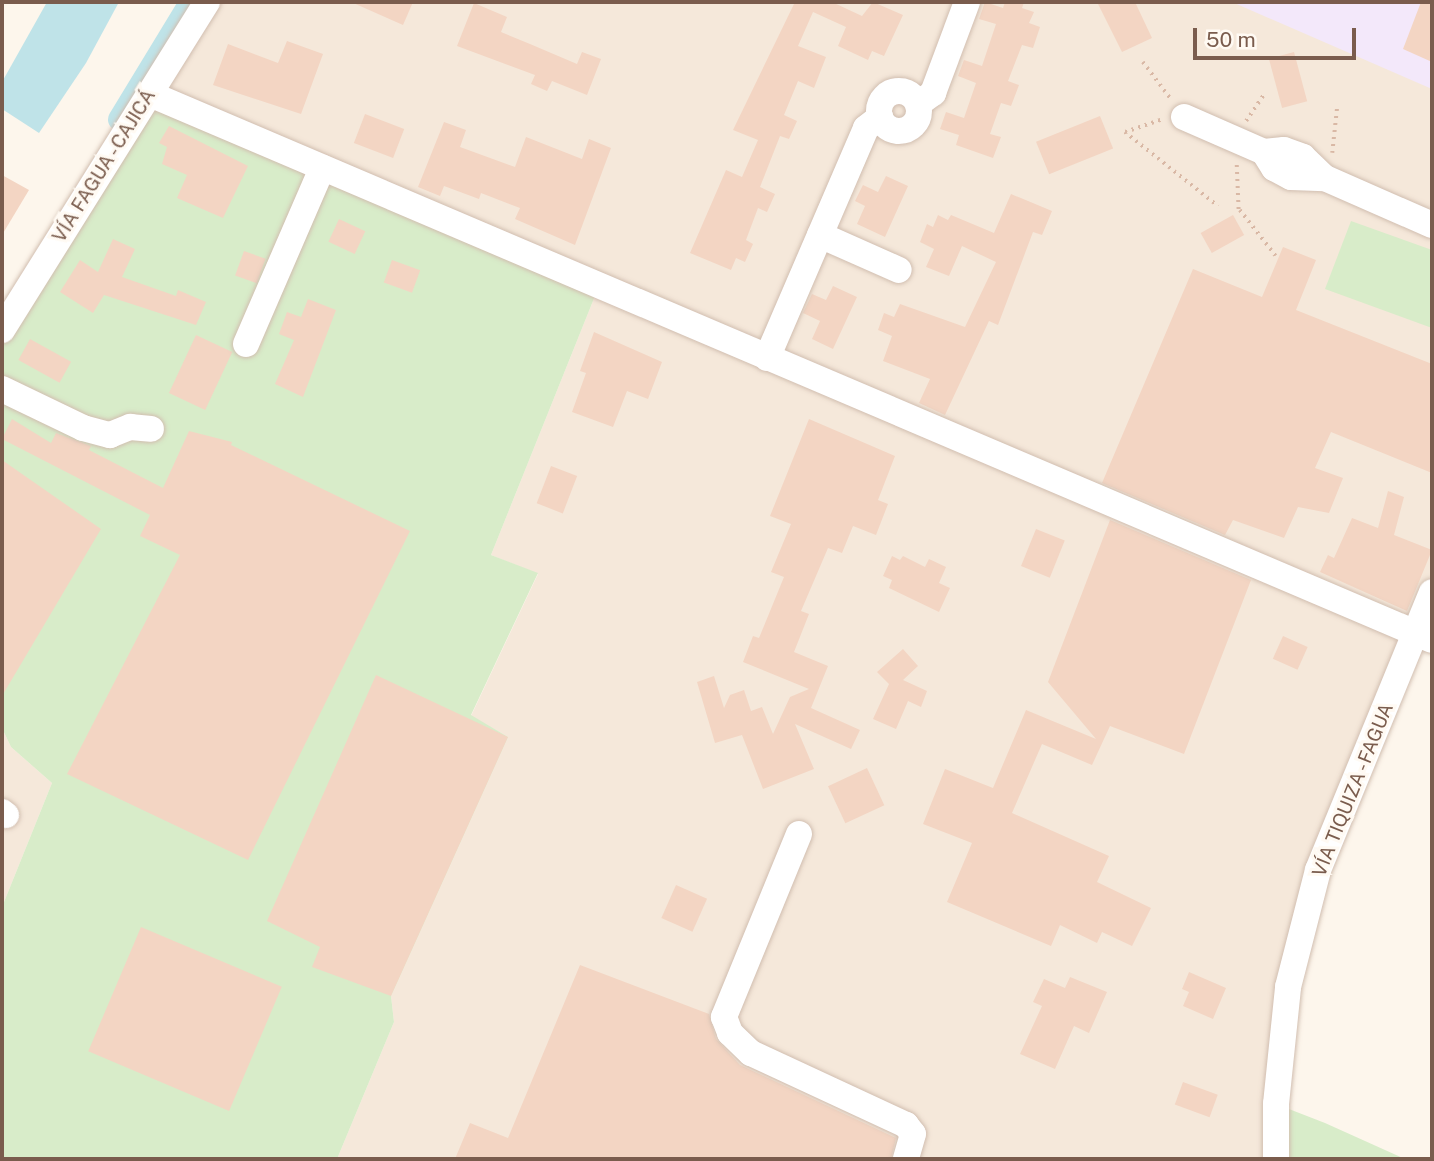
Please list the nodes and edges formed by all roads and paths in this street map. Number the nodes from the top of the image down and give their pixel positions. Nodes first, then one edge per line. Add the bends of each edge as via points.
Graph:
1 (207, 2) edge
2 (967, 2) edge
3 (1143, 62) dead end
4 (149, 94) junction
5 (1264, 94) dead end
6 (1337, 106) dead end
7 (1183, 115) junction
8 (1239, 141) junction
9 (322, 168) junction
10 (1325, 178) junction
11 (1218, 206) dead end
12 (1432, 225) edge
13 (820, 234) junction
14 (1276, 256) dead end
15 (899, 270) dead end
16 (2, 330) edge
17 (246, 345) dead end
18 (767, 358) junction
19 (2, 389) edge
20 (151, 429) dead end
21 (1432, 592) edge
22 (1424, 638) edge
23 (799, 834) dead end
24 (906, 1159) edge
25 (1276, 1159) edge

1 - 4 street, VÍA FAGUA - CAJICÁ
2 - 13 street via 933,93 918,104 909,94 889,94 880,104 880,117 866,128
3 - 7 path
4 - 9 street
4 - 16 street, VÍA FAGUA - CAJICÁ
5 - 8 path
6 - 10 path
7 - 8 street
7 - 11 path via 1125,132
8 - 10 street via 1264,152 1284,150 1303,157
8 - 14 path via 1239,210
9 - 17 street
9 - 18 street
10 - 12 street
13 - 15 street
13 - 18 street
18 - 22 street
19 - 20 street via 83,428 110,435 130,427
21 - 22 street, VÍA TIQUIZA - FAGUA
22 - 25 street, VÍA TIQUIZA - FAGUA via 1318,870 1288,987 1276,1104
23 - 24 street via 724,1017 730,1033 751,1053 906,1125 913,1134

